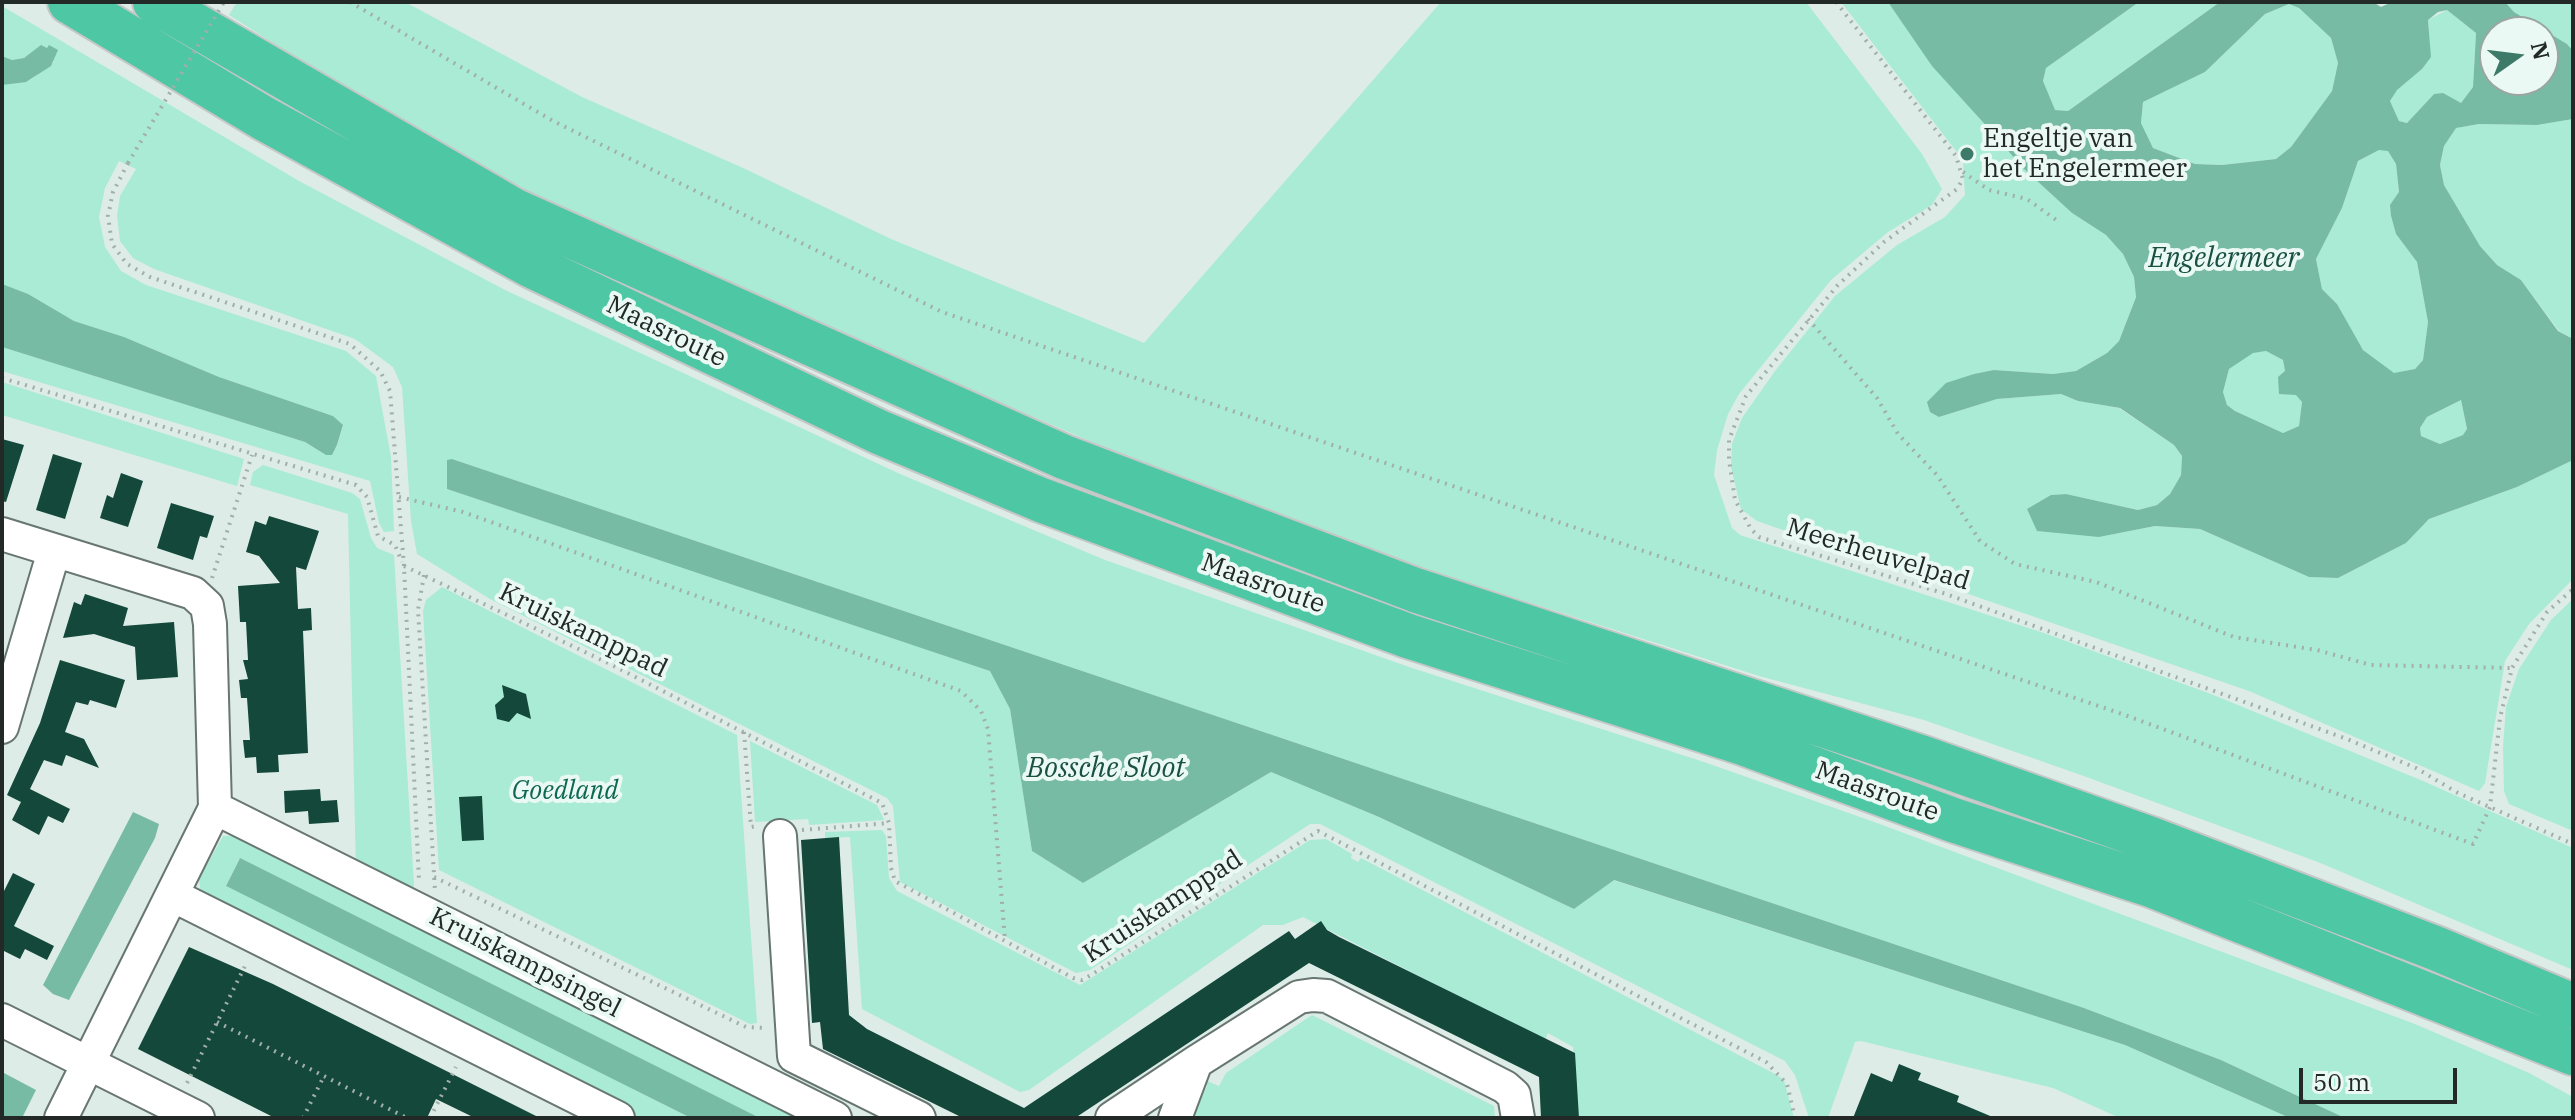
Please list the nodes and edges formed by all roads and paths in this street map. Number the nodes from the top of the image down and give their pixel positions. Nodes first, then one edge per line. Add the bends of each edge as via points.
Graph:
1 (70, 2) edge
2 (155, 2) edge
3 (224, 2) edge
4 (350, 2) edge
5 (1836, 2) edge
6 (1963, 172) junction
7 (2059, 222) dead end
8 (1808, 319) junction
9 (2, 378) edge
10 (252, 455) junction
11 (399, 497) junction
12 (2, 534) edge
13 (54, 551) junction
14 (404, 566) junction
15 (424, 575) junction
16 (2573, 589) edge
17 (201, 599) junction
18 (2512, 668) junction
19 (2, 727) edge
20 (744, 732) junction
21 (2490, 807) junction
22 (215, 808) junction
23 (889, 823) junction
24 (780, 836) junction
25 (2573, 844) edge
26 (434, 877) junction
27 (172, 895) junction
28 (423, 906) junction
29 (258, 938) junction
30 (1005, 940) junction
31 (2553, 993) edge
32 (2573, 1006) edge
33 (2, 1020) edge
34 (217, 1022) junction
35 (792, 1027) junction
36 (2516, 1029) junction
37 (468, 1043) junction
38 (2573, 1053) edge
39 (1196, 1062) junction
40 (88, 1064) junction
41 (2573, 1072) edge
42 (324, 1076) junction
43 (186, 1112) edge
44 (61, 1118) edge
45 (303, 1118) edge
46 (407, 1118) edge
47 (430, 1118) edge
48 (618, 1118) edge
49 (835, 1118) edge
50 (919, 1118) edge
51 (1112, 1118) edge
52 (1175, 1118) edge
53 (1518, 1118) edge
54 (1795, 1118) edge

1 - 36 highway, Maasroute via 263,118 519,259 879,432 1012,488 1408,636 1743,743 2151,885
2 - 31 highway, Maasroute via 513,210 1064,457 1415,590 2151,839
3 - 11 path, bridge via 113,192 108,216 112,244 127,264 150,277 350,344 380,371 390,391
4 - 21 path via 553,121 942,312 2036,684 2473,844
5 - 6 path
6 - 7 path via 1989,190 2027,199
6 - 8 path, Meerheuvelpad via 1957,189 1862,261
8 - 18 path via 1937,475 1980,541 2015,564 2096,582 2234,637 2371,665
8 - 21 path, Meerheuvelpad via 1746,396 1729,440 1735,500 1759,537 2126,656 2377,751
9 - 10 path
10 - 14 path via 356,485 367,497 378,536 395,545
10 - 17 path
11 - 14 path
11 - 30 path via 463,512 961,691 981,711 988,729
12 - 13 street
13 - 17 street
13 - 19 street
14 - 15 path, Kruiskamppad
14 - 28 path
15 - 20 path, Kruiskamppad
15 - 26 path via 418,610
16 - 18 path via 2547,612
17 - 22 street via 210,624
18 - 21 path via 2500,718
20 - 23 path, Kruiskamppad via 882,803
20 - 24 path via 751,827 779,825
21 - 25 path, Meerheuvelpad
22 - 27 street
22 - 28 street, Kruiskampsingel
23 - 24 path
23 - 30 path, Kruiskamppad via 895,881
24 - 35 street
26 - 28 path via 435,897
26 - 35 path via 746,1027
27 - 29 street
27 - 40 street
28 - 49 street, Kruiskampsingel
29 - 34 path
29 - 37 street
30 - 54 path, Kruiskamppad via 1082,980 1318,831 1766,1062 1787,1084
31 - 32 highway, Maasroute
33 - 40 street
34 - 42 path
34 - 43 path
35 - 50 street via 794,1056
36 - 38 highway
36 - 41 highway
37 - 47 path
37 - 48 street
39 - 51 street
39 - 52 street
39 - 53 street via 1299,997 1327,996 1505,1087 1514,1095
40 - 43 street
40 - 44 street
42 - 45 path
42 - 46 path

